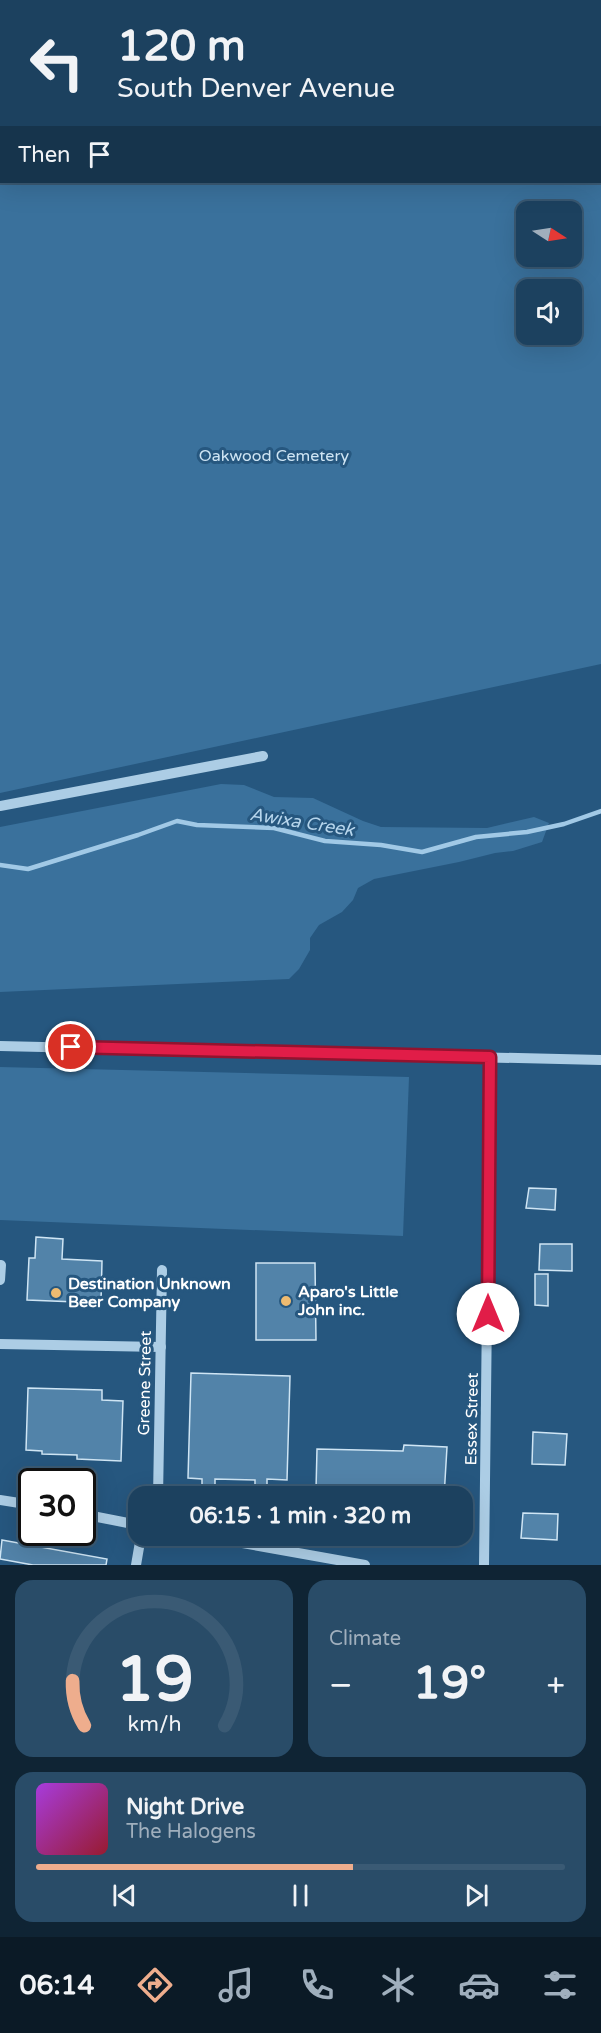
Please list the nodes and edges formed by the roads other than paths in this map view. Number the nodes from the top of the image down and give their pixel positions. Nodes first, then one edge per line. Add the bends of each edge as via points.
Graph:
1 (262, 756) dead end
2 (0, 806) edge
3 (0, 1046) edge
4 (490, 1057) junction
5 (601, 1060) edge
6 (0, 1265) edge
7 (162, 1270) dead end
8 (0, 1280) edge
9 (0, 1344) edge
10 (161, 1347) junction
11 (158, 1486) edge
12 (0, 1500) edge
13 (18, 1503) edge
14 (96, 1517) edge
15 (128, 1523) edge
16 (139, 1546) edge
17 (259, 1546) edge
18 (136, 1565) edge
19 (365, 1565) edge
20 (484, 1565) edge

1 - 2 street
3 - 4 street
4 - 5 street
4 - 20 street, Essex Street
6 - 8 street
7 - 10 street, Greene Street
9 - 10 street
10 - 11 street, Greene Street
12 - 13 street
14 - 15 street
16 - 18 street
17 - 19 street

